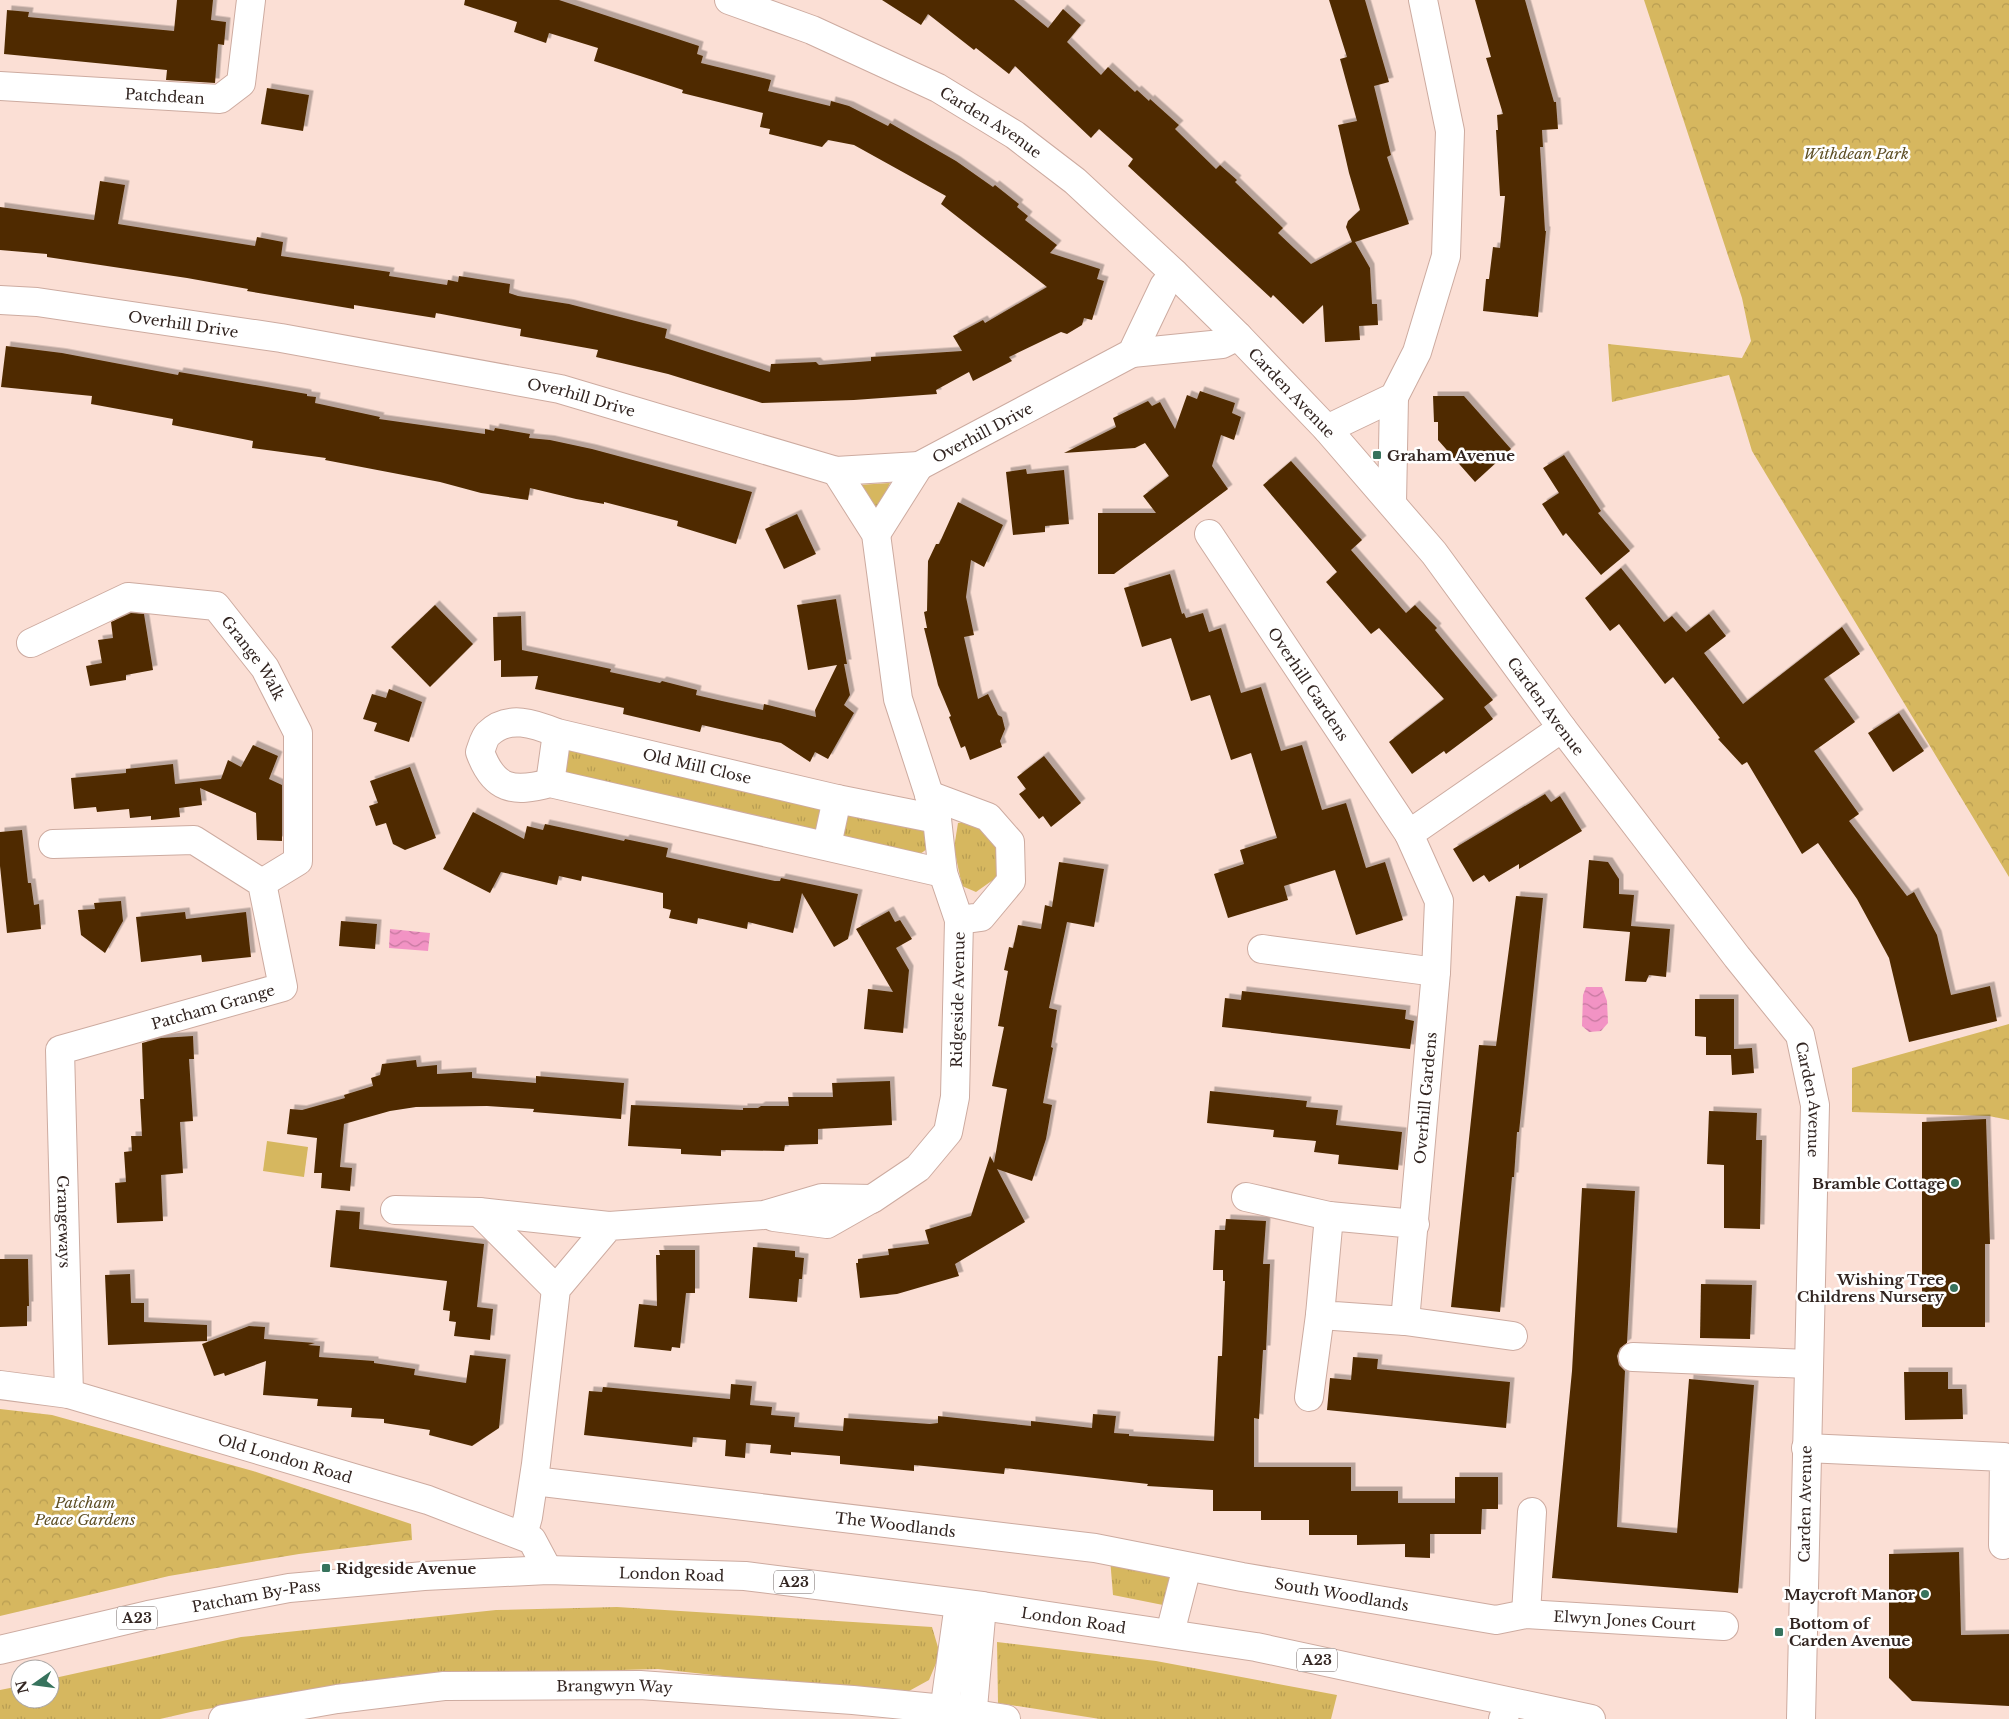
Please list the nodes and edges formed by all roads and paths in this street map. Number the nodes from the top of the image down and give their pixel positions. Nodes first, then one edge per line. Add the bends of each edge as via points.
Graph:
1 (251, 0) edge
2 (729, 0) edge
3 (1423, 0) edge
4 (0, 86) edge
5 (1174, 273) junction
6 (0, 300) edge
7 (1238, 336) junction
8 (1132, 353) junction
9 (1394, 397) junction
10 (1327, 429) junction
11 (919, 466) junction
12 (836, 471) junction
13 (1392, 503) junction
14 (876, 534) junction
15 (1210, 534) dead end
16 (32, 643) dead end
17 (1562, 728) junction
18 (557, 733) junction
19 (550, 782) junction
20 (837, 799) junction
21 (933, 807) junction
22 (1409, 834) junction
23 (53, 844) dead end
24 (828, 845) junction
25 (943, 873) junction
26 (262, 882) junction
27 (959, 920) junction
28 (1262, 949) dead end
29 (1436, 972) junction
30 (60, 1050) joint
31 (1246, 1197) dead end
32 (395, 1210) dead end
33 (479, 1212) junction
34 (1329, 1216) junction
35 (1415, 1224) junction
36 (609, 1226) junction
37 (556, 1289) junction
38 (1320, 1315) junction
39 (1405, 1321) junction
40 (1513, 1336) dead end
41 (1633, 1357) dead end
42 (1808, 1364) junction
43 (0, 1385) edge
44 (69, 1394) junction
45 (1309, 1397) dead end
46 (1806, 1448) junction
47 (534, 1481) junction
48 (1532, 1512) dead end
49 (523, 1535) junction
50 (2003, 1545) dead end
51 (1187, 1566) junction
52 (548, 1570) junction
53 (970, 1605) junction
54 (1526, 1614) junction
55 (1496, 1620) joint
56 (1724, 1626) dead end
57 (1170, 1633) junction
58 (0, 1650) edge
59 (1506, 1711) edge
60 (943, 1714) edge
61 (972, 1717) edge
62 (223, 1719) edge
63 (1006, 1719) edge
64 (1591, 1719) edge
65 (1801, 1719) edge

1 - 4 main road, Patchdean via 241,83 220,99
2 - 5 main road, Carden Avenue via 812,30 938,88 1015,135 1075,181
3 - 9 main road via 1450,131 1446,256 1417,352
5 - 7 main road, Carden Avenue
5 - 8 main road via 1164,286
6 - 12 main road, Overhill Drive via 38,302 280,338 560,389
7 - 8 main road, Overhill Drive via 1222,344
7 - 10 main road, Carden Avenue
8 - 11 main road, Overhill Drive
9 - 10 main road
9 - 13 main road
10 - 13 main road, Carden Avenue
11 - 12 main road, Overhill Drive
11 - 14 main road
12 - 14 main road, Ridgeside Avenue
13 - 17 main road, Carden Avenue via 1434,553
14 - 21 main road, Ridgeside Avenue via 898,698
15 - 22 main road, Overhill Gardens
16 - 26 main road, Grange Walk via 128,597 216,606 265,668 298,733 298,861
17 - 22 main road
17 - 42 main road, Carden Avenue via 1800,1035 1815,1105
18 - 19 main road
18 - 19 main road, Old Mill Close via 538,725 515,722 500,726 487,735 480,752 486,769 498,782 520,789
18 - 20 main road, Old Mill Close
19 - 24 main road, Old Mill Close
20 - 21 main road, Old Mill Close
20 - 24 main road
21 - 25 main road, Ridgeside Avenue
21 - 27 main road, Old Mill Close via 988,817 1010,842 1011,881 981,917
22 - 29 main road, Overhill Gardens via 1439,901
23 - 26 main road via 194,840
24 - 25 main road, Old Mill Close
25 - 27 main road, Ridgeside Avenue
26 - 30 main road, Patcham Grange via 283,987
27 - 36 main road, Ridgeside Avenue via 955,1097 948,1132 918,1168 827,1224 764,1215
28 - 29 main road
29 - 35 main road, Overhill Gardens
30 - 44 main road, Grangeways
31 - 34 main road
32 - 33 main road, Ridgeside Avenue
33 - 36 main road, Ridgeside Avenue
33 - 37 main road
34 - 35 main road
34 - 38 main road
35 - 39 main road, Overhill Gardens
36 - 37 main road
37 - 47 main road
38 - 39 main road
38 - 45 main road
39 - 40 main road
41 - 42 main road
42 - 46 main road, Carden Avenue
43 - 44 main road, Old London Road
44 - 49 main road, Old London Road via 428,1500
46 - 50 main road via 2004,1457
46 - 65 main road, Carden Avenue
47 - 49 main road
47 - 51 main road, The Woodlands via 1096,1548
48 - 54 main road
49 - 52 main road, Old London Road via 532,1540
51 - 55 main road, South Woodlands
51 - 57 main road
52 - 53 main road, London Road / A23 via 745,1576
52 - 58 main road, Patcham By-Pass / A23 via 424,1576 289,1588
53 - 57 main road, London Road / A23
53 - 60 main road
53 - 61 main road
54 - 55 main road, Elwyn Jones Court
54 - 56 main road, Elwyn Jones Court
57 - 59 main road, London Road / A23 via 1256,1647
59 - 64 main road, London Road / A23
60 - 61 main road, Brangwyn Way
60 - 62 main road, Brangwyn Way via 853,1700 640,1685 444,1686 337,1699
61 - 63 main road, Brangwyn Way

